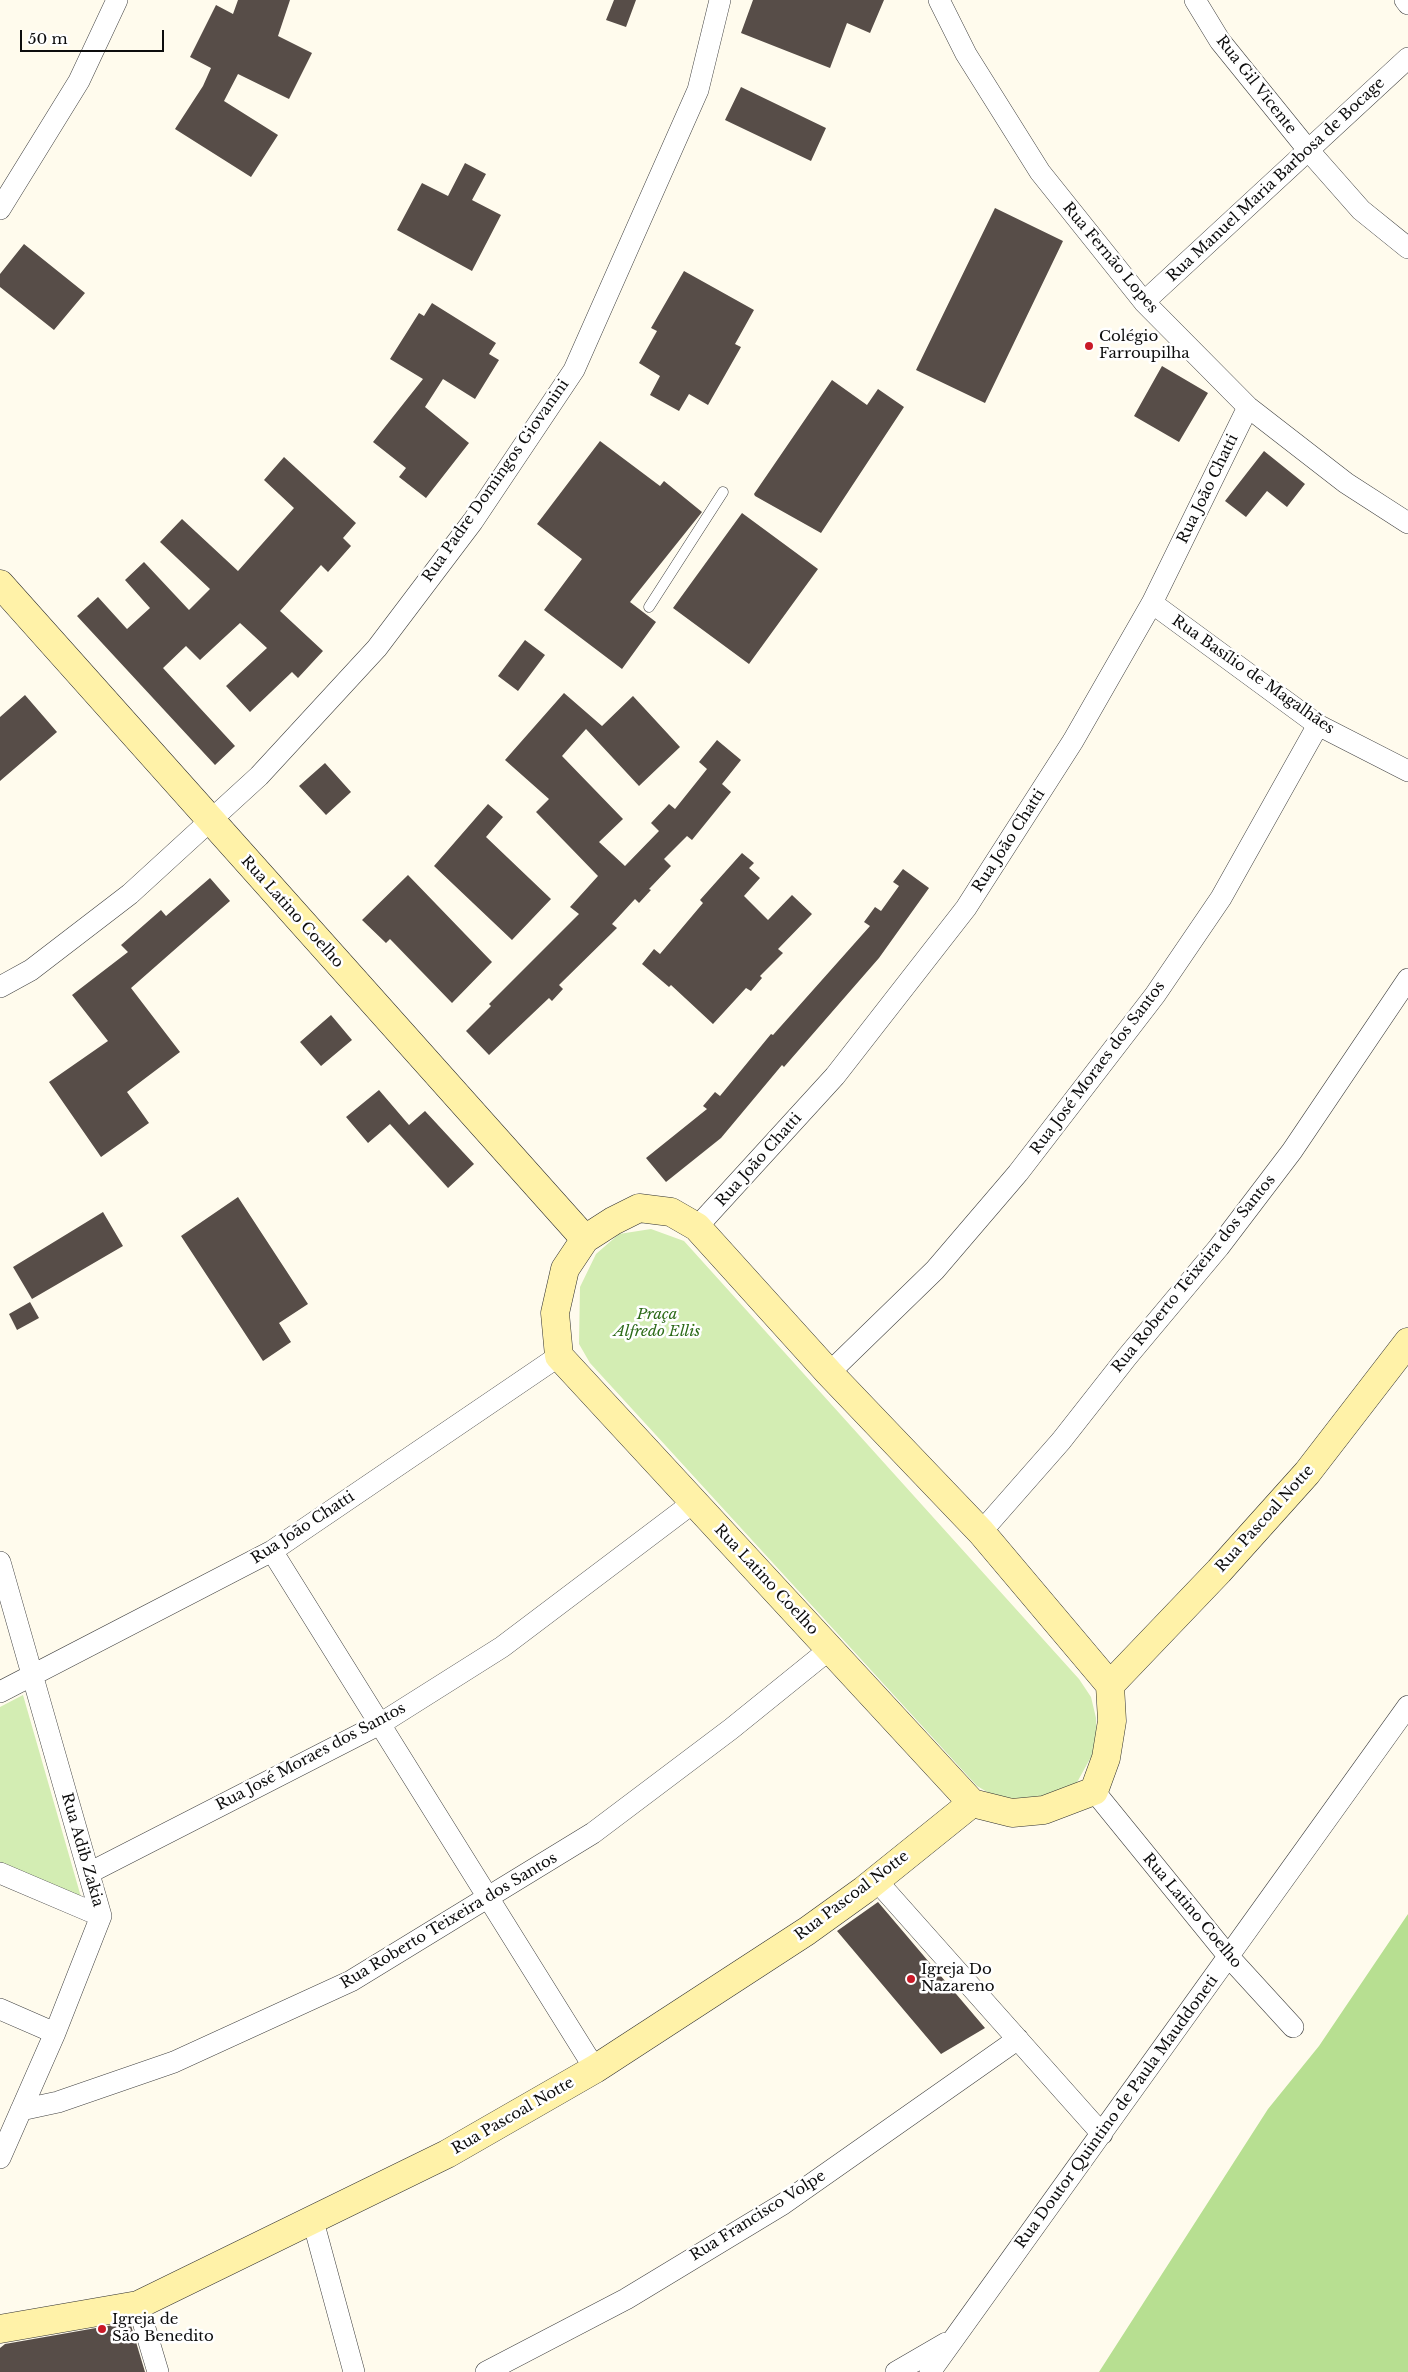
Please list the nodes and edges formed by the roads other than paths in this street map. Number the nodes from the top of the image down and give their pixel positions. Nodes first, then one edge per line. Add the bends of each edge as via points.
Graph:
1 (117, 0) edge
2 (720, 0) edge
3 (939, 0) edge
4 (1196, 0) edge
5 (1405, 0) edge
6 (1408, 4) edge
7 (1408, 58) edge
8 (1309, 151) junction
9 (0, 209) edge
10 (1408, 248) edge
11 (1144, 302) junction
12 (1248, 407) junction
13 (722, 492) dead end
14 (1408, 523) edge
15 (0, 584) edge
16 (1152, 603) junction
17 (649, 607) dead end
18 (1318, 725) junction
19 (1408, 771) edge
20 (211, 820) junction
21 (1408, 979) edge
22 (0, 987) edge
23 (697, 1227) junction
24 (585, 1239) junction
25 (1408, 1342) edge
26 (559, 1356) junction
27 (829, 1374) junction
28 (694, 1502) junction
29 (981, 1532) junction
30 (272, 1551) junction
31 (0, 1563) edge
32 (830, 1649) junction
33 (32, 1676) junction
34 (1110, 1685) junction
35 (0, 1692) edge
36 (1408, 1706) edge
37 (380, 1724) junction
38 (1094, 1792) junction
39 (972, 1802) junction
40 (89, 1872) junction
41 (0, 1873) edge
42 (876, 1880) junction
43 (489, 1897) junction
44 (101, 1916) junction
45 (1229, 1957) junction
46 (0, 2009) edge
47 (1293, 2027) dead end
48 (55, 2033) junction
49 (1018, 2039) junction
50 (595, 2069) junction
51 (21, 2110) junction
52 (1102, 2134) junction
53 (4, 2136) edge
54 (0, 2158) edge
55 (313, 2221) junction
56 (138, 2305) junction
57 (1, 2330) edge
58 (951, 2341) junction
59 (158, 2372) edge
60 (354, 2372) edge
61 (486, 2372) edge
62 (896, 2372) edge
63 (930, 2372) edge

1 - 9 street via 78,81
2 - 20 street, Rua Padre Domingos Giovanini via 698,90 574,370 473,520 377,648 259,776
3 - 11 street, Rua Fernão Lopes via 966,54 1040,172
4 - 8 street, Rua Gil Vicente via 1220,41
5 - 6 street
7 - 8 street, Rua Manuel Maria Barbosa de Bocage
8 - 10 street, Rua Gil Vicente via 1361,210
8 - 11 street, Rua Manuel Maria Barbosa de Bocage
11 - 12 street, Rua Fernão Lopes
12 - 14 street, Rua Fernão Lopes via 1346,483
12 - 16 street, Rua João Chatti
13 - 17 lane
15 - 20 street, Rua Latino Coelho
16 - 18 street, Rua Basílio de Magalhães
16 - 23 street, Rua João Chatti via 1073,741 966,908 835,1076
18 - 19 street, Rua Basílio de Magalhães
18 - 27 street, Rua José Moraes dos Santos via 1221,898 1155,995 1018,1173 941,1263
20 - 22 street, Rua Padre Domingos Giovanini via 130,894 31,970
20 - 24 street, Rua Latino Coelho
21 - 29 street, Rua Roberto Teixeira dos Santos via 1292,1151 1220,1247 1127,1357 1061,1442
23 - 24 street via 671,1212 639,1208
23 - 27 street
24 - 26 street via 565,1269 555,1313
25 - 34 street, Rua Pascoal Notte via 1307,1473
26 - 28 street, Rua Latino Coelho
26 - 30 street, Rua João Chatti
27 - 29 street
28 - 32 street, Rua Latino Coelho
28 - 37 street, Rua José Moraes dos Santos via 502,1647
29 - 34 street
30 - 33 street, Rua João Chatti
30 - 37 street
31 - 33 street, Rua Adib Zakia
32 - 39 street, Rua Latino Coelho
32 - 43 street, Rua Roberto Teixeira dos Santos via 594,1833
33 - 35 street, Rua João Chatti
33 - 40 street, Rua Adib Zakia
34 - 38 street via 1106,1758
36 - 45 street, Rua Doutor Quintino de Paula Mauddoneti
37 - 40 street, Rua José Moraes dos Santos
37 - 43 street
38 - 39 street via 1044,1810 1012,1813
38 - 45 street, Rua Latino Coelho
39 - 42 street, Rua Pascoal Notte
40 - 44 street, Rua Adib Zakia
41 - 44 street
42 - 49 street
42 - 50 street, Rua Pascoal Notte via 807,1931
43 - 50 street
43 - 51 street, Rua Roberto Teixeira dos Santos via 351,1981 182,2058 127,2080
44 - 48 street, Rua Adib Zakia
45 - 47 street, Rua Latino Coelho
45 - 52 street, Rua Doutor Quintino de Paula Mauddoneti
46 - 48 street
48 - 51 street, Rua Adib Zakia
49 - 52 street
49 - 61 street, Rua Francisco Volpe via 783,2204 626,2299
50 - 55 street, Rua Pascoal Notte via 448,2154
51 - 53 street, Rua Adib Zakia
52 - 58 street, Rua Doutor Quintino de Paula Mauddoneti
53 - 54 street, Rua Adib Zakia
55 - 56 street, Rua Pascoal Notte
55 - 60 street
56 - 57 street, Rua Pascoal Notte
56 - 59 street
58 - 62 street
58 - 63 street, Rua Doutor Quintino de Paula Mauddoneti

